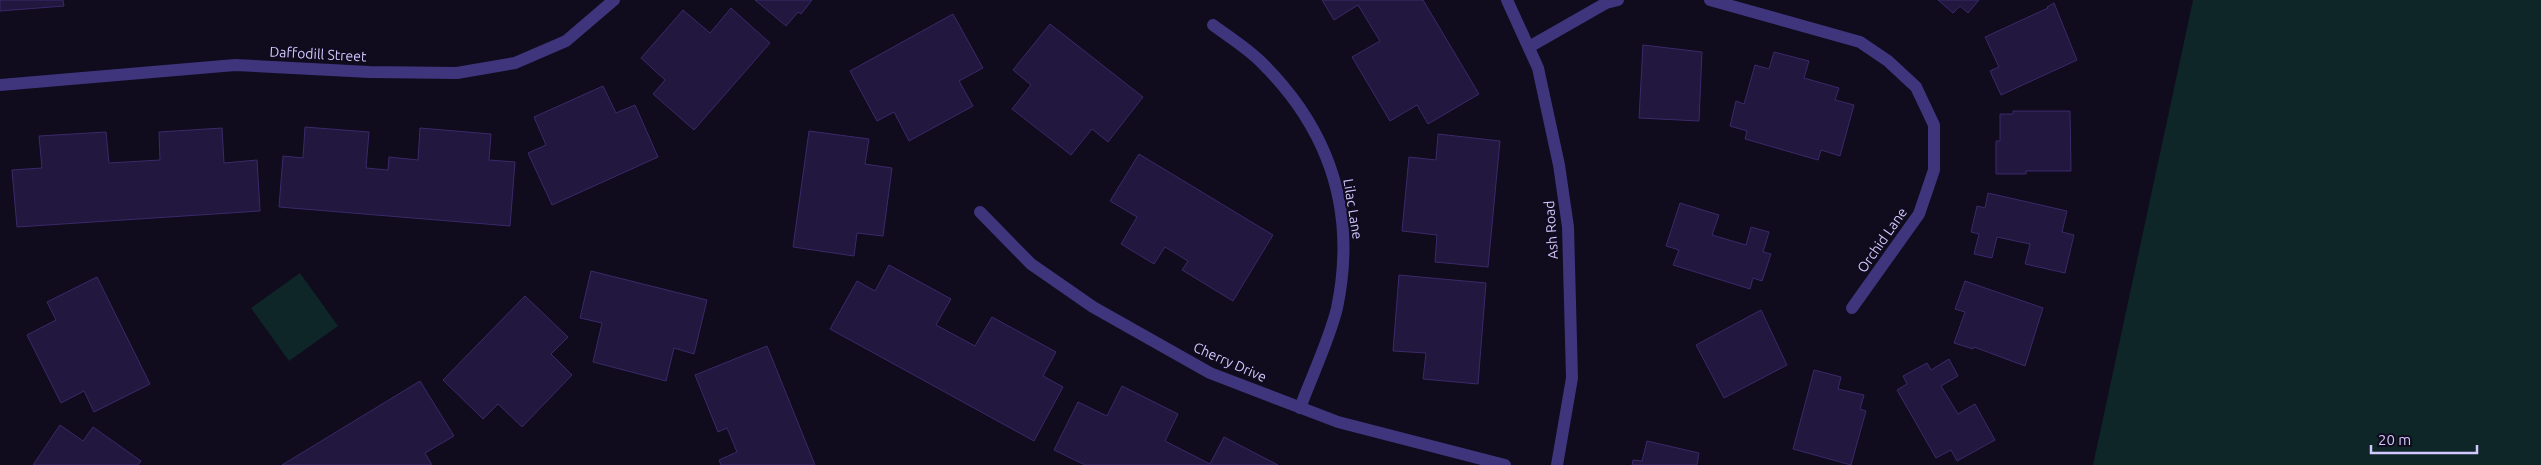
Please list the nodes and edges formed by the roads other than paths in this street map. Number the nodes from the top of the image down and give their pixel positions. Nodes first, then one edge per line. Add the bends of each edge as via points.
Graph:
1 (614, 0) edge
2 (1507, 0) edge
3 (1618, 0) edge
4 (1710, 0) edge
5 (1213, 25) dead end
6 (1528, 47) junction
7 (0, 85) edge
8 (980, 212) dead end
9 (1852, 308) dead end
10 (1300, 408) junction
11 (1505, 465) edge
12 (1557, 465) edge

1 - 7 street, Daffodill Street via 566,41 515,64 457,73 235,65
2 - 6 street, Ash Road
3 - 6 street via 1606,3
4 - 9 street, Orchid Lane via 1860,42 1888,61 1916,87 1934,125 1934,170 1919,214
5 - 10 street, Lilac Lane via 1260,61 1294,98 1322,144 1337,189 1344,249 1336,309
6 - 12 street, Ash Road via 1538,68 1547,107 1568,227 1572,378
8 - 10 street, Cherry Drive via 1031,264 1093,307 1210,372
10 - 11 street, Cherry Drive via 1338,422

